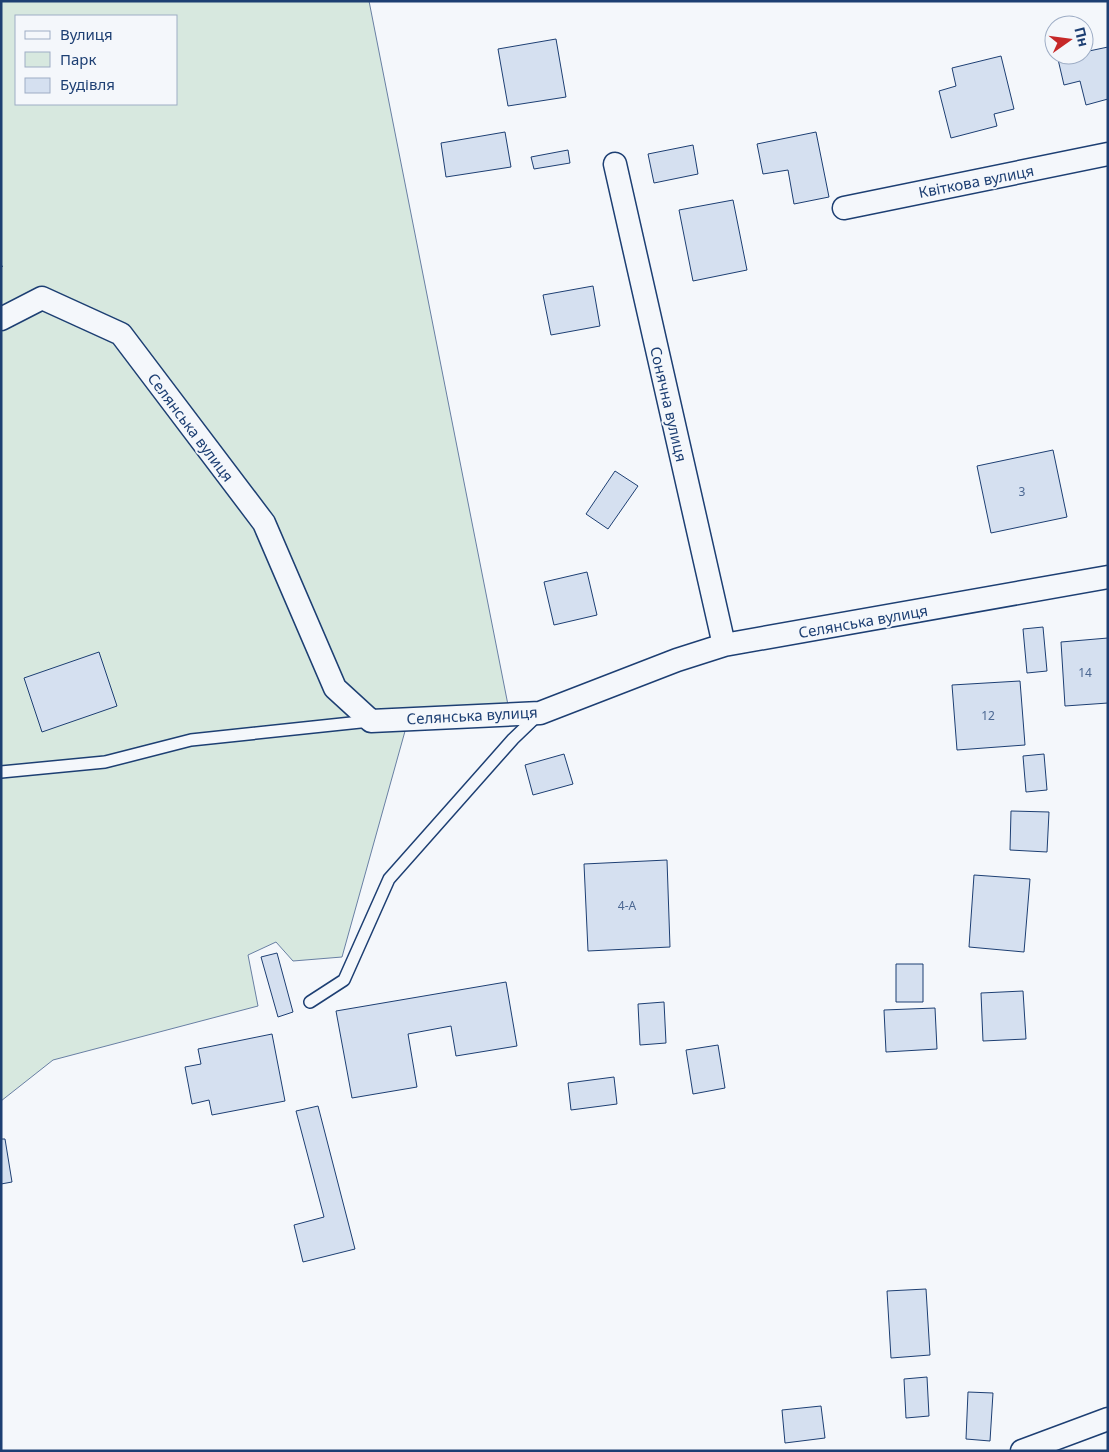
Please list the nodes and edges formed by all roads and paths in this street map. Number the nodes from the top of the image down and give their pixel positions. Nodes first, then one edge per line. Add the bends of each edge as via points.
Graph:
1 (1108, 154) edge
2 (615, 164) dead end
3 (844, 208) dead end
4 (1, 319) edge
5 (1108, 577) edge
6 (724, 645) junction
7 (540, 713) junction
8 (371, 721) junction
9 (1, 772) edge
10 (310, 1002) dead end
11 (1108, 1419) edge
12 (1054, 1445) edge
13 (1022, 1451) edge

1 - 3 street, Квіткова вулиця
2 - 6 street, Сонячна вулиця
4 - 8 street, Селянська вулиця via 42,298 121,334 264,523 334,688
5 - 6 street, Селянська вулиця
6 - 7 street, Селянська вулиця
7 - 8 street, Селянська вулиця
7 - 10 lane via 389,879 344,980
8 - 9 lane via 191,740 105,762
11 - 12 street
12 - 13 street

